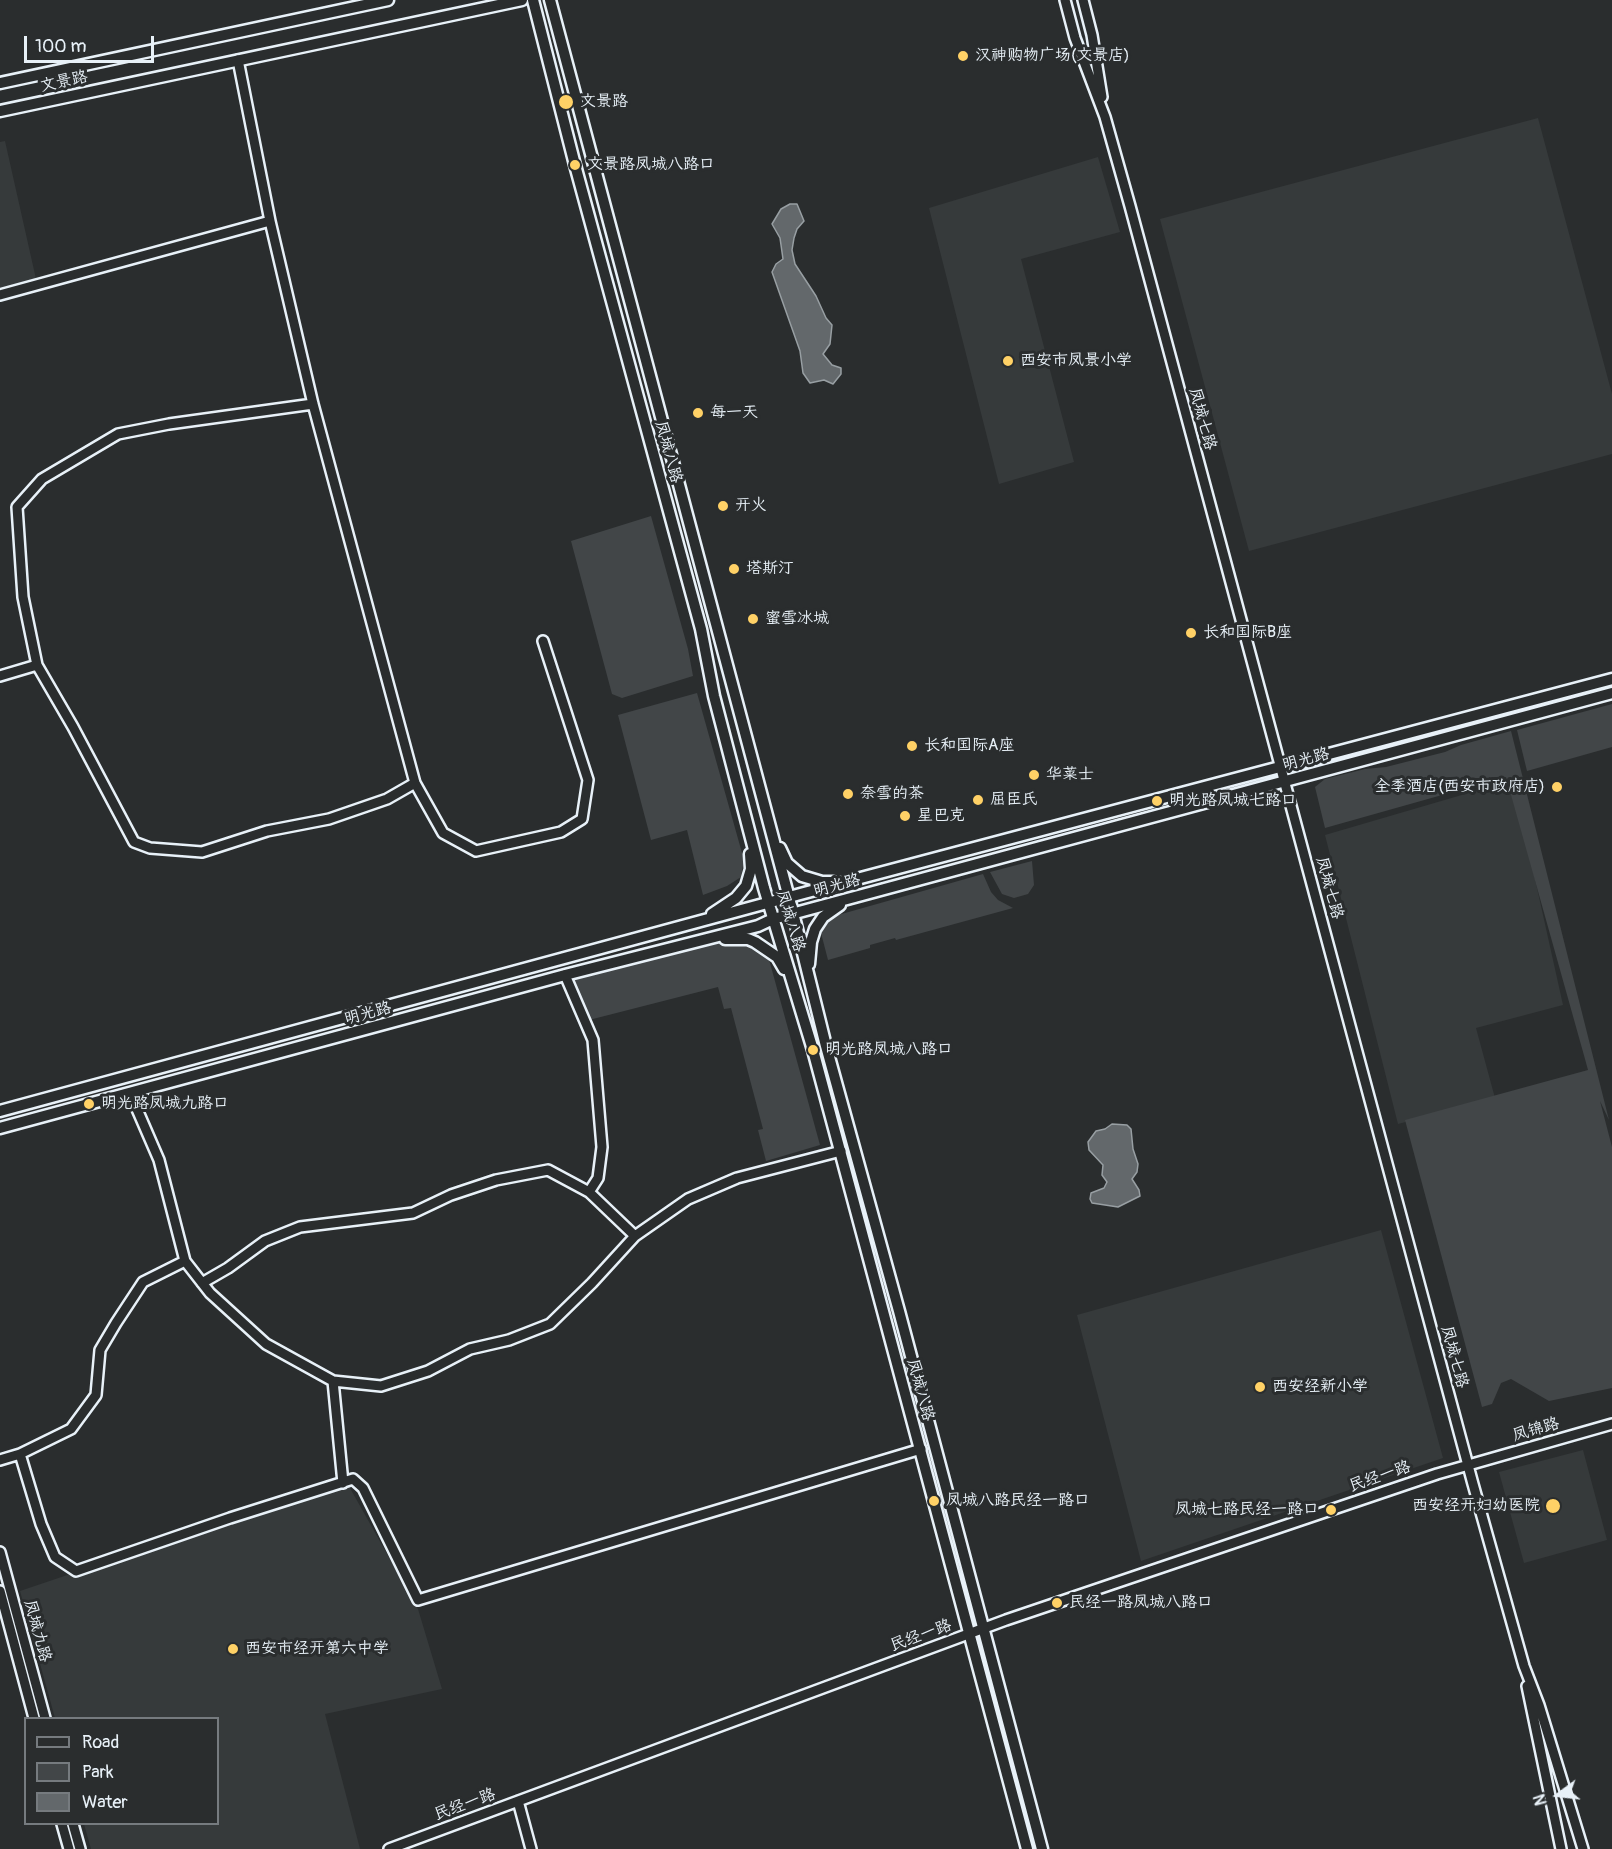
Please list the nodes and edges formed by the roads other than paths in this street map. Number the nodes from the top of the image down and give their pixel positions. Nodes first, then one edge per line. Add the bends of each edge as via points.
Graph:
1 (388, 0) edge
2 (522, 0) edge
3 (533, 0) edge
4 (550, 0) edge
5 (1065, 0) edge
6 (1083, 0) edge
7 (238, 60) junction
8 (0, 83) edge
9 (0, 111) edge
10 (1105, 117) junction
11 (270, 221) junction
12 (0, 295) edge
13 (313, 404) junction
14 (543, 641) dead end
15 (37, 665) junction
16 (0, 676) edge
17 (1612, 679) edge
18 (1612, 693) edge
19 (1281, 768) junction
20 (1285, 781) junction
21 (415, 783) junction
22 (768, 823) junction
23 (749, 830) junction
24 (849, 881) junction
25 (789, 897) junction
26 (853, 897) junction
27 (768, 902) junction
28 (793, 913) junction
29 (773, 919) junction
30 (701, 920) junction
31 (707, 939) junction
32 (565, 975) junction
33 (810, 982) junction
34 (794, 986) junction
35 (130, 1093) junction
36 (0, 1111) edge
37 (0, 1128) edge
38 (841, 1151) junction
39 (589, 1192) junction
40 (635, 1236) junction
41 (185, 1261) junction
42 (202, 1283) junction
43 (333, 1381) junction
44 (1612, 1424) edge
45 (921, 1449) junction
46 (20, 1454) junction
47 (0, 1460) edge
48 (1467, 1465) junction
49 (343, 1483) junction
50 (0, 1552) edge
51 (0, 1591) edge
52 (983, 1629) junction
53 (969, 1634) junction
54 (1524, 1666) junction
55 (33, 1717) edge
56 (44, 1717) edge
57 (518, 1801) junction
58 (62, 1825) edge
59 (73, 1825) edge
60 (69, 1849) edge
61 (80, 1849) edge
62 (389, 1849) edge
63 (531, 1849) edge
64 (1027, 1849) edge
65 (1042, 1849) edge
66 (1561, 1849) edge
67 (1583, 1849) edge

1 - 8 main road, 文景路
2 - 7 main road, 文景路
3 - 23 main road, 凤城八路 via 701,629
4 - 22 main road, 凤城八路
5 - 10 street, 凤城七路
6 - 10 street, 凤城七路
7 - 9 main road, 文景路
7 - 11 street
10 - 19 street, 凤城七路
11 - 12 street
11 - 13 street
13 - 15 street via 118,434 42,479 17,507 23,597
13 - 21 street
14 - 21 street via 588,780 582,819 561,832 476,851 443,833
15 - 16 street
15 - 21 street via 134,842 150,848 202,852 267,831 329,819 387,799
17 - 19 main road, 明光路
18 - 20 main road, 明光路
19 - 20 street, 凤城七路
19 - 24 main road, 明光路
20 - 26 main road, 明光路
20 - 48 street, 凤城七路
22 - 24 main road via 787,863 802,876 822,882
22 - 25 main road, 凤城八路
23 - 27 main road, 凤城八路
23 - 30 main road via 751,869 746,886 730,903
24 - 25 main road, 明光路
25 - 27 main road, 明光路
25 - 28 main road, 凤城八路
26 - 28 main road, 明光路
26 - 33 main road via 823,917 815,929 808,957
27 - 29 main road, 凤城八路
27 - 30 main road, 明光路
28 - 29 main road, 明光路
28 - 33 main road, 凤城八路
29 - 31 main road, 明光路
29 - 34 main road, 凤城八路
30 - 36 main road, 明光路
31 - 32 main road, 明光路
31 - 34 main road via 748,939 762,945 777,957
32 - 35 main road, 明光路
32 - 39 street via 593,1040 602,1147 598,1178
33 - 52 main road, 凤城八路
34 - 38 main road, 凤城八路
35 - 37 main road, 明光路
35 - 41 street via 159,1160
38 - 40 street via 737,1178 688,1199
38 - 45 main road, 凤城八路
39 - 40 street
39 - 42 street via 548,1170 496,1180 413,1212 300,1227 266,1241
40 - 43 street via 550,1324 509,1340 470,1348 428,1371 381,1386
41 - 42 street
41 - 46 street via 143,1282 100,1350 96,1395 71,1430
42 - 43 street via 266,1344
43 - 49 street
44 - 48 street, 凤锦路
45 - 49 street via 418,1600 363,1488 353,1479
45 - 53 main road, 凤城八路
46 - 47 street
46 - 49 street via 55,1557 76,1571
48 - 52 street, 民经一路
48 - 54 street, 凤城七路
50 - 56 street, 凤城九路
51 - 55 street, 凤城九路
52 - 53 street, 民经一路
52 - 65 main road, 凤城八路
53 - 57 street, 民经一路
53 - 64 main road, 凤城八路
54 - 66 street, 凤城七路
54 - 67 street, 凤城七路
57 - 62 street, 民经一路
57 - 63 street
58 - 60 street
59 - 61 street

